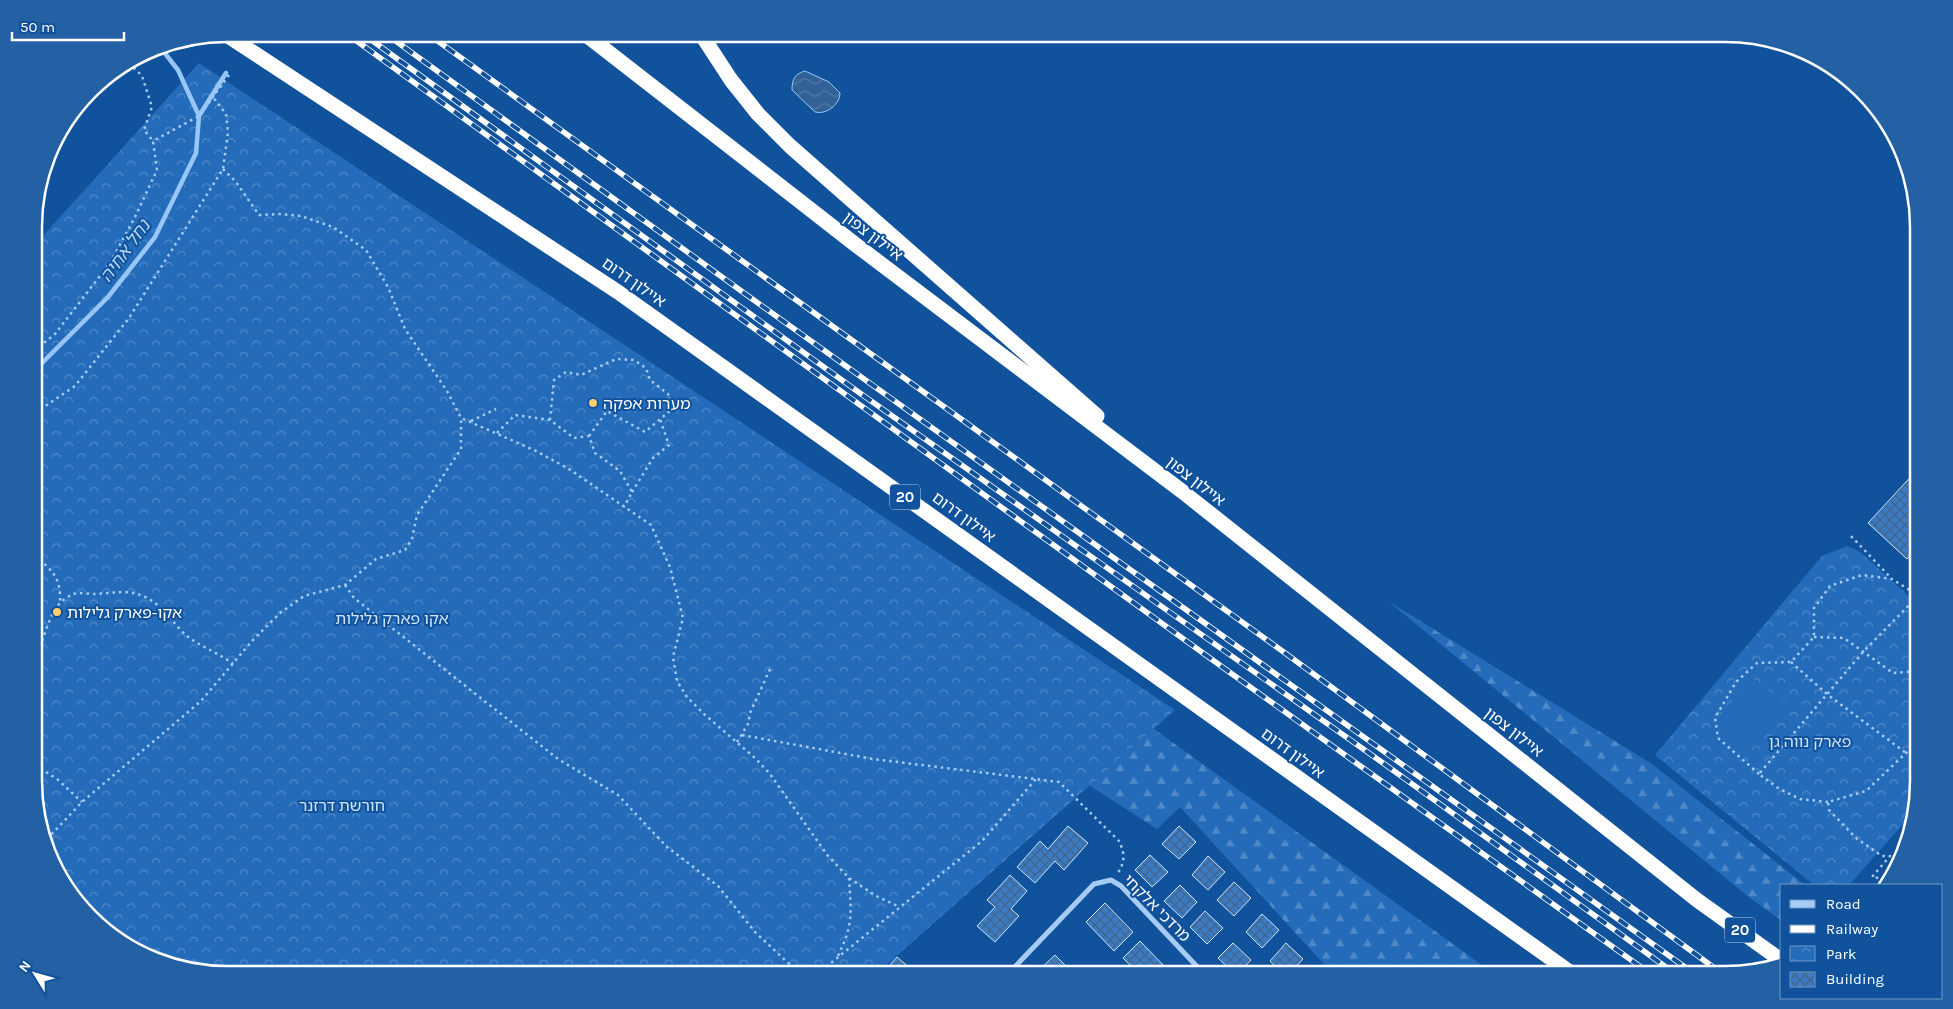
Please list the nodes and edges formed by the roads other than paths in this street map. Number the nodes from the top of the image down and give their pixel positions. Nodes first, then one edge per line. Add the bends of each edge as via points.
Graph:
1 (237, 42) edge
2 (595, 42) edge
3 (706, 42) edge
4 (1183, 492) junction
5 (1779, 959) edge
6 (1016, 966) edge
7 (1197, 966) edge
8 (1561, 966) edge

1 - 8 highway, איילון דרום / 20 via 618,292
2 - 4 highway, איילון צפון / 20 via 856,245
3 - 4 highway via 758,114 790,146
4 - 5 highway, איילון צפון / 20 via 1697,900
6 - 7 street, מרדכי אלקחי via 1094,884 1111,880 1121,886

